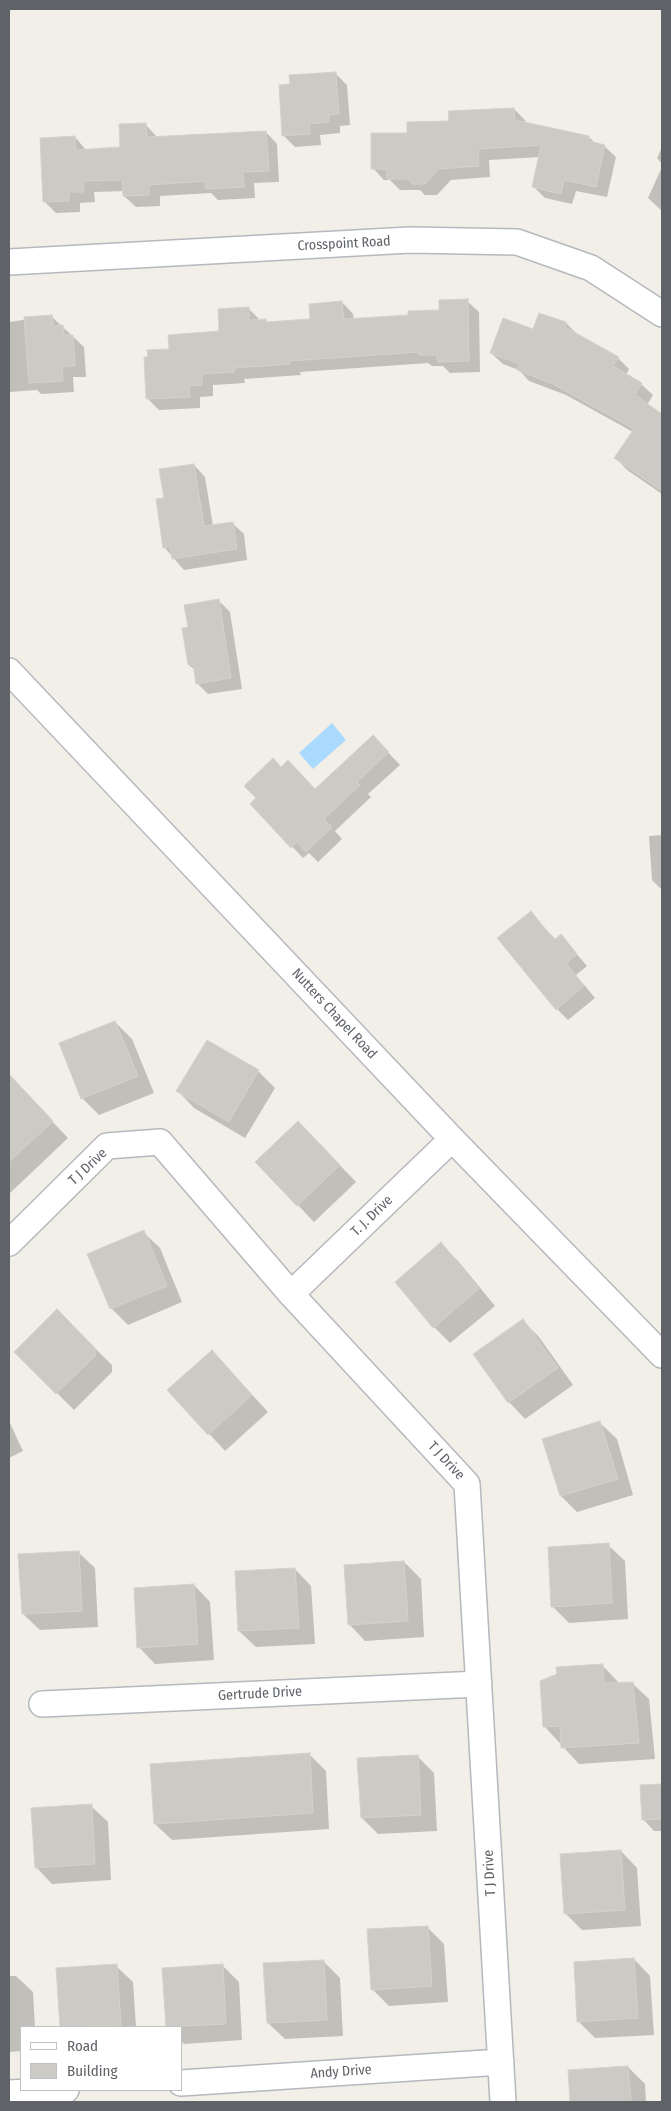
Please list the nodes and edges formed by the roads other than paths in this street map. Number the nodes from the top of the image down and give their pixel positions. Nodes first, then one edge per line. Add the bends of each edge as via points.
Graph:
1 (9, 262) edge
2 (662, 314) edge
3 (9, 671) edge
4 (452, 1139) junction
5 (9, 1243) edge
6 (291, 1294) junction
7 (662, 1355) edge
8 (479, 1684) junction
9 (42, 1704) dead end
10 (501, 2062) junction
11 (182, 2082) edge
12 (47, 2091) edge
13 (9, 2093) edge
14 (503, 2102) edge

1 - 2 street, Crosspoint Road via 410,240 517,242 591,268
3 - 4 street, Nutters Chapel Road
4 - 6 street, T. J. Drive
4 - 7 street, Nutters Chapel Road
5 - 6 street, T J Drive via 107,1146 160,1142
6 - 8 street, T J Drive via 467,1484
8 - 9 street, Gertrude Drive
8 - 10 street, T J Drive
10 - 11 street, Andy Drive
10 - 14 street, T J Drive
12 - 13 street

